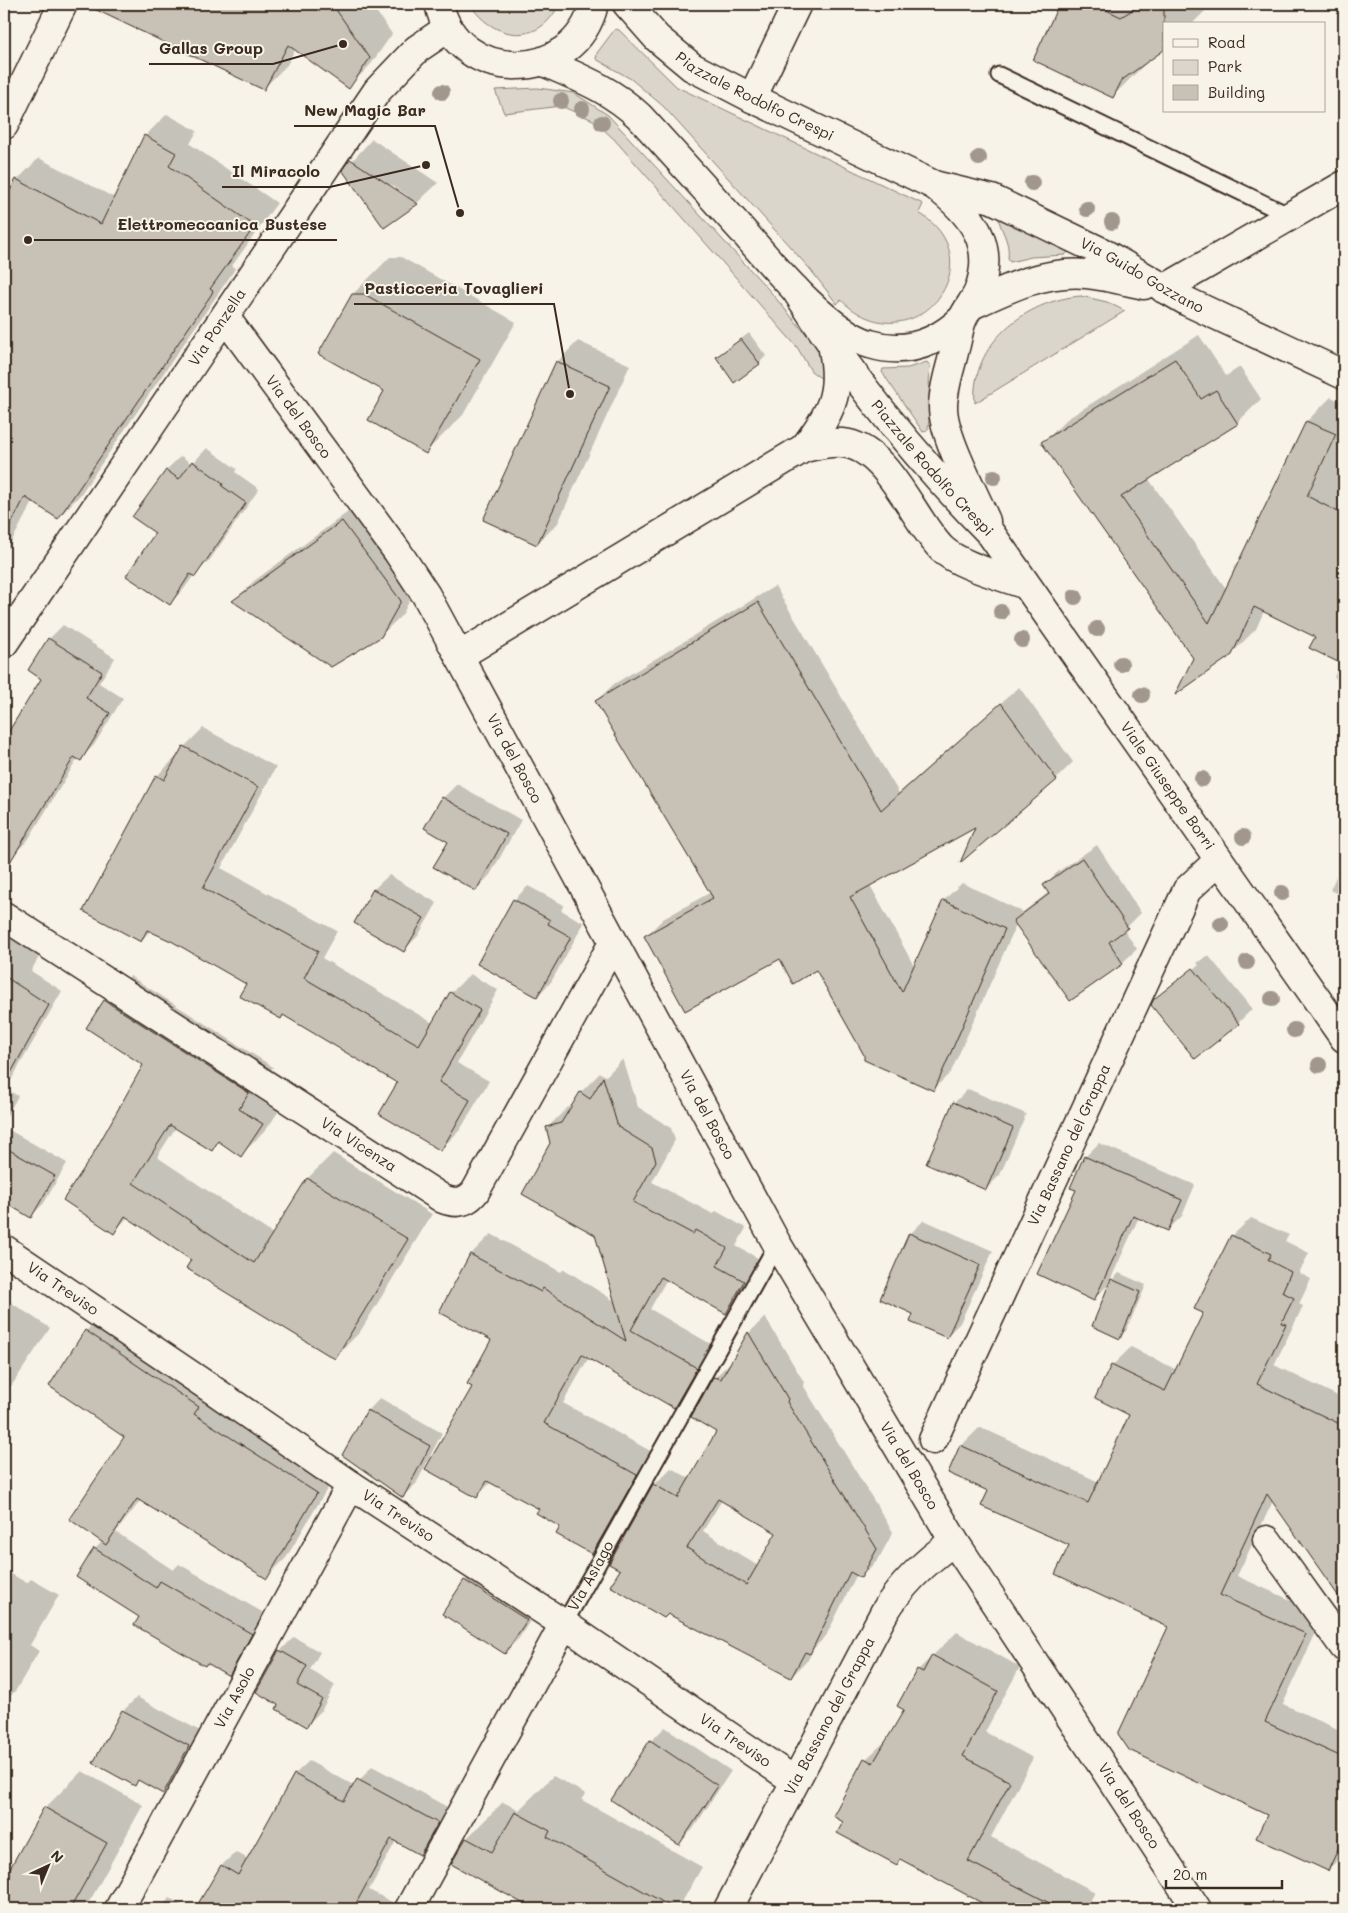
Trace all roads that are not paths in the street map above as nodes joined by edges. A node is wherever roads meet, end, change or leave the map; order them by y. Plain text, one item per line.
1 (63, 4) edge
2 (594, 4) edge
3 (627, 4) edge
4 (797, 4) edge
5 (440, 12) edge
6 (544, 62) junction
7 (998, 75) dead end
8 (752, 98) junction
9 (4, 126) edge
10 (934, 185) junction
11 (1344, 185) edge
12 (1290, 216) junction
13 (795, 289) junction
14 (1164, 289) junction
15 (967, 311) junction
16 (225, 316) junction
17 (834, 350) junction
18 (1344, 376) edge
19 (804, 448) junction
20 (991, 534) junction
21 (1026, 585) junction
22 (4, 643) edge
23 (460, 656) junction
24 (1219, 860) junction
25 (4, 916) edge
26 (613, 943) junction
27 (1344, 1038) edge
28 (777, 1244) junction
29 (4, 1250) edge
30 (933, 1440) dead end
31 (351, 1485) junction
32 (1267, 1540) dead end
33 (954, 1541) junction
34 (564, 1624) junction
35 (1344, 1647) edge
36 (795, 1781) junction
37 (119, 1909) edge
38 (409, 1909) edge
39 (728, 1909) edge
40 (1197, 1909) edge

1 - 9 street
2 - 6 street
3 - 8 street, Piazzale Rodolfo Crespi
4 - 8 street
5 - 6 street
5 - 16 street, Via Ponzella
6 - 13 street, Piazzale Rodolfo Crespi
7 - 12 lane
8 - 10 street, Piazzale Rodolfo Crespi
10 - 14 street, Via Guido Gozzano
10 - 15 street, Piazzale Rodolfo Crespi
11 - 12 street
12 - 14 street
13 - 15 street, Piazzale Rodolfo Crespi
13 - 17 street, Piazzale Rodolfo Crespi
14 - 15 street, Piazzale Rodolfo Crespi
14 - 18 street, Via Guido Gozzano
15 - 20 street, Piazzale Rodolfo Crespi
16 - 22 street, Via Ponzella
16 - 23 street, Via del Bosco
17 - 19 street
17 - 20 street, Piazzale Rodolfo Crespi
19 - 21 street
19 - 23 street
20 - 21 street, Viale Giuseppe Borri
21 - 24 street, Viale Giuseppe Borri
23 - 26 street, Via del Bosco
24 - 27 street, Viale Giuseppe Borri
24 - 30 street, Via Bassano del Grappa
25 - 26 street, Via Vicenza
26 - 28 street, Via del Bosco
28 - 33 street, Via del Bosco
28 - 34 lane, Via Asiago
29 - 31 street, Via Treviso
31 - 34 street, Via Treviso
31 - 37 street, Via Asolo
32 - 35 street
33 - 36 street, Via Bassano del Grappa
33 - 40 street, Via del Bosco
34 - 36 street, Via Treviso
34 - 38 street, Via Asiago
36 - 39 street, Via Bassano del Grappa

